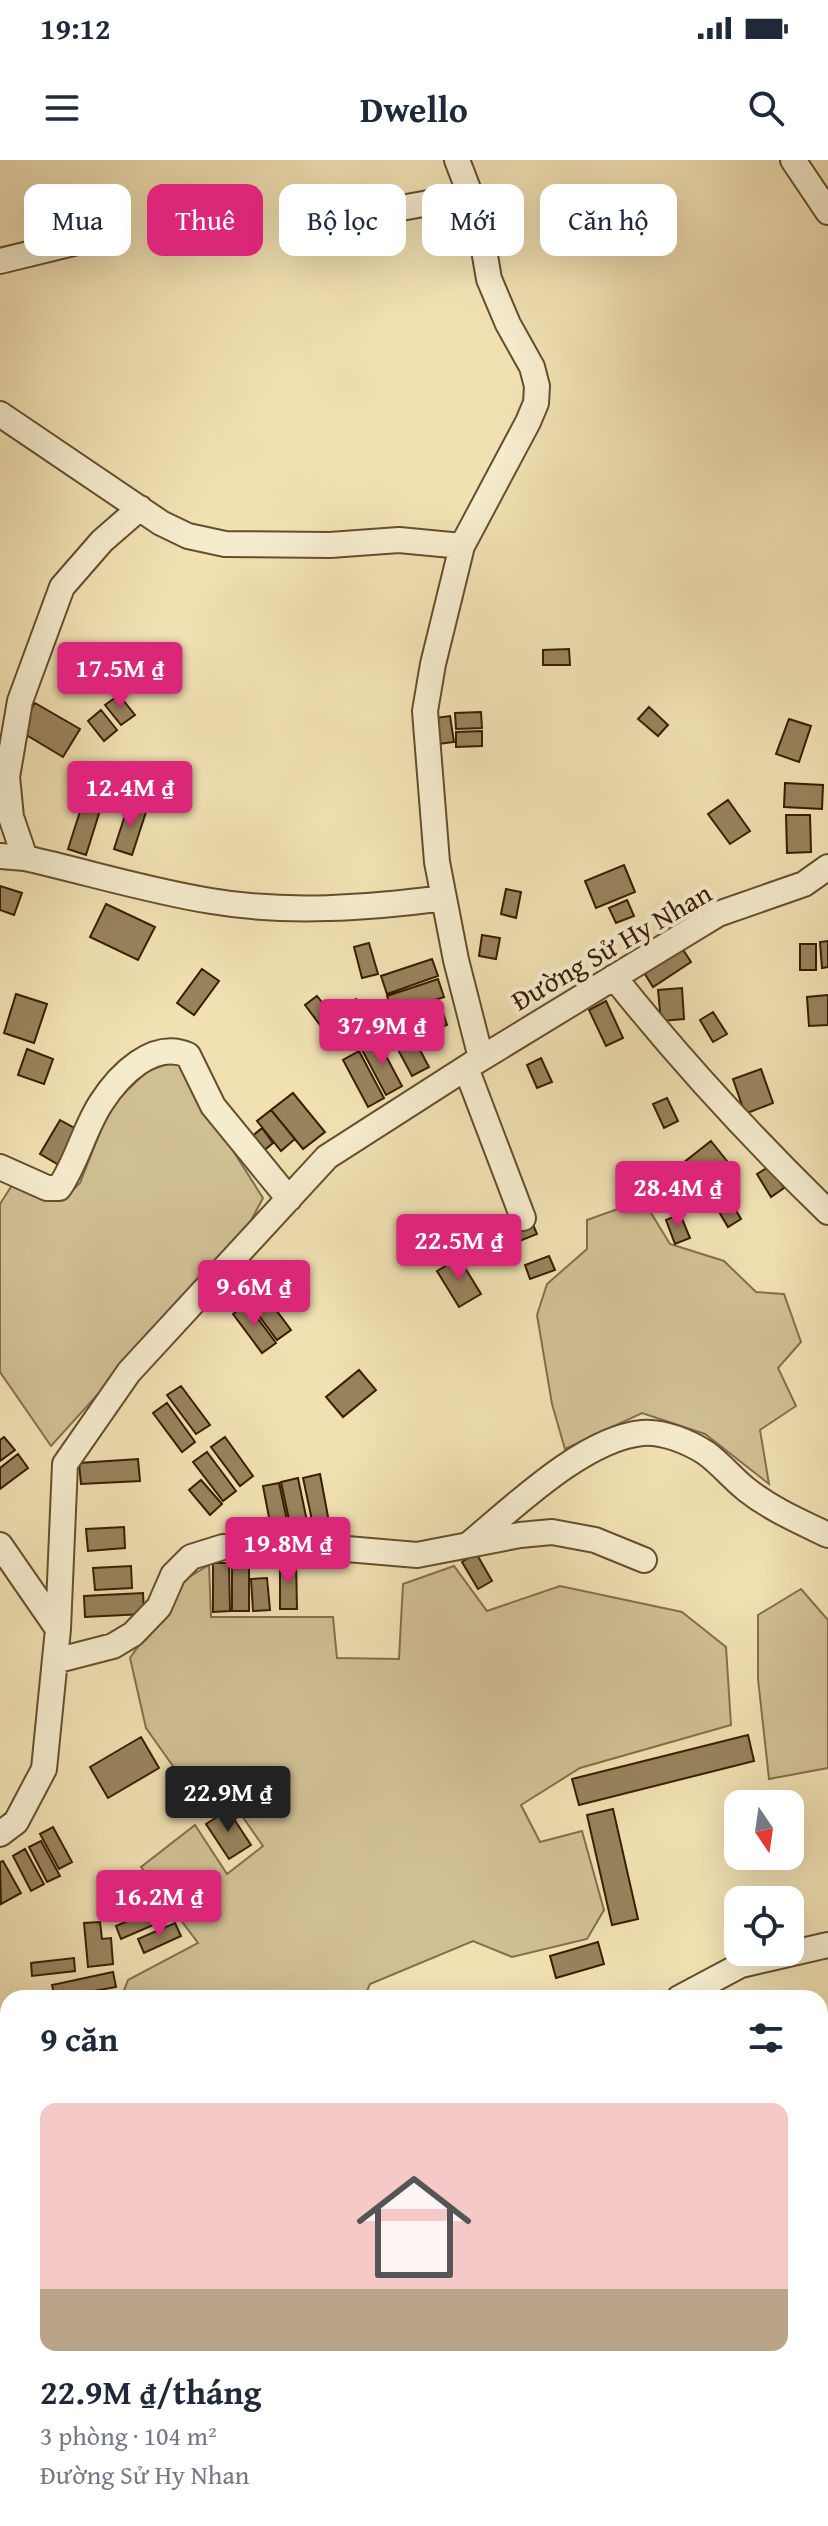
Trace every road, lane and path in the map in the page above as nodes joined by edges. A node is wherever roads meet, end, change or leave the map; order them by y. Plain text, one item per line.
1 (457, 160) edge
2 (793, 160) edge
3 (466, 184) edge
4 (828, 212) edge
5 (24, 255) edge
6 (485, 256) edge
7 (0, 261) edge
8 (0, 414) edge
9 (140, 508) junction
10 (462, 546) junction
11 (0, 856) edge
12 (25, 858) junction
13 (828, 867) edge
14 (444, 898) junction
15 (614, 977) junction
16 (473, 1063) junction
17 (0, 1167) edge
18 (289, 1199) junction
19 (828, 1212) edge
20 (523, 1218) dead end
21 (828, 1535) edge
22 (0, 1545) edge
23 (466, 1547) junction
24 (644, 1560) dead end
25 (58, 1629) junction
26 (55, 1661) junction
27 (0, 1834) edge
28 (828, 1945) edge
29 (694, 1990) edge

1 - 3 street
2 - 4 street
5 - 7 street
6 - 10 street
8 - 9 street
9 - 10 street
9 - 12 street
10 - 14 street
11 - 12 street
12 - 14 street
13 - 15 street, Đường Sử Hy Nhan
14 - 16 street
15 - 16 street, Đường Sử Hy Nhan
15 - 19 street
16 - 18 street, Đường Sử Hy Nhan
16 - 20 street
17 - 18 street
18 - 25 street, Đường Sử Hy Nhan
21 - 23 street
22 - 25 street
23 - 24 street
23 - 26 street
25 - 26 street, Đường Sử Hy Nhan
26 - 27 street, Đường Sử Hy Nhan
28 - 29 street

